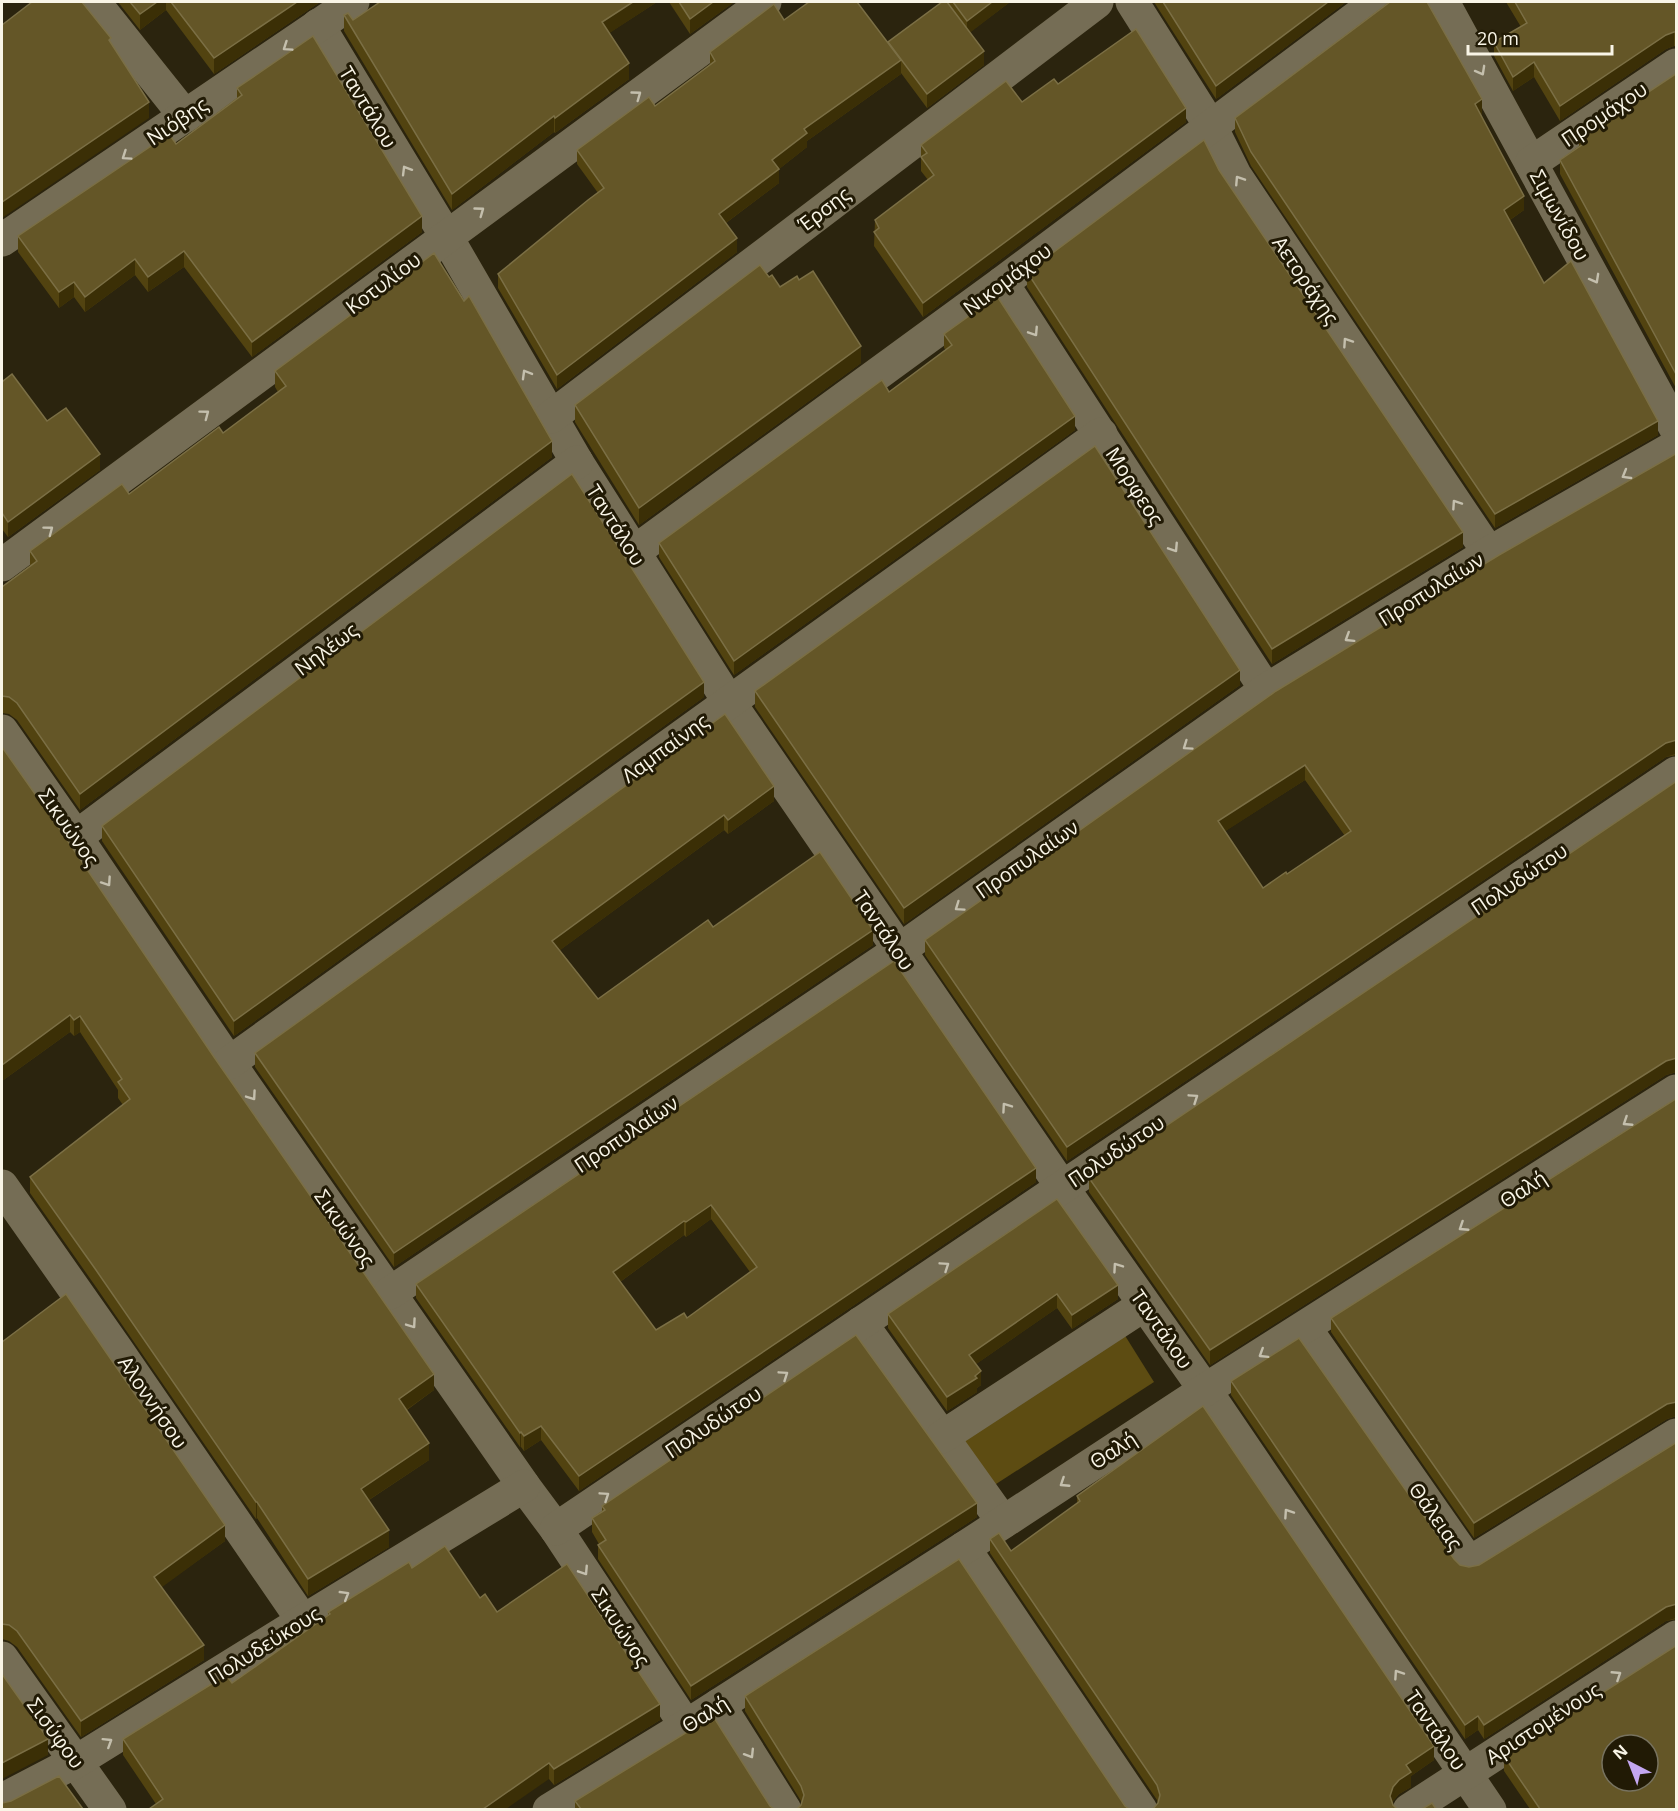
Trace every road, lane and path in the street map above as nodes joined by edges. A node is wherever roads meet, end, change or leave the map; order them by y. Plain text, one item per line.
1 (94, 2) edge
2 (352, 2) edge
3 (765, 2) edge
4 (1097, 2) edge
5 (1132, 2) edge
6 (1377, 2) edge
7 (1443, 2) edge
8 (318, 25) junction
9 (1677, 65) edge
10 (185, 116) junction
11 (1210, 127) junction
12 (1531, 163) junction
13 (446, 236) junction
14 (2, 240) edge
15 (1002, 283) junction
16 (551, 417) junction
17 (1677, 429) edge
18 (1101, 434) junction
19 (1677, 446) edge
20 (577, 462) junction
21 (634, 552) junction
22 (1489, 553) junction
23 (2, 565) edge
24 (1266, 690) junction
25 (729, 702) junction
26 (2, 731) edge
27 (1677, 773) edge
28 (76, 837) junction
29 (898, 951) junction
30 (229, 1063) junction
31 (1677, 1091) edge
32 (2, 1186) edge
33 (1062, 1187) junction
34 (390, 1293) junction
35 (1144, 1305) junction
36 (861, 1323) junction
37 (1305, 1328) junction
38 (1204, 1390) junction
39 (1677, 1435) edge
40 (942, 1437) junction
41 (524, 1486) junction
42 (1003, 1522) junction
43 (556, 1529) junction
44 (964, 1548) junction
45 (303, 1621) junction
46 (1677, 1637) edge
47 (2, 1658) edge
48 (719, 1705) junction
49 (686, 1726) junction
50 (77, 1761) junction
51 (1465, 1773) junction
52 (2, 1800) edge
53 (110, 1809) edge
54 (549, 1809) edge
55 (785, 1809) edge
56 (1141, 1809) edge
57 (1409, 1809) edge
58 (1490, 1809) edge

1 - 10 street
2 - 8 street, Νιόβης
13 -> 3 street, Κοτυλίου
4 - 16 street, Έρσης
5 - 11 street, Αετοράχης
6 - 11 street, Νικομάχου
7 -> 12 street, Σιμωνίδου
8 -> 10 street, Νιόβης
13 -> 8 street, Ταντάλου
9 - 12 street, Προμάχου
10 -> 14 street, Νιόβης
11 - 15 street, Νικομάχου
22 -> 11 street, Αετοράχης
12 -> 17 street, Σιμωνίδου
16 -> 13 street, Ταντάλου
23 -> 13 street, Κοτυλίου
15 -> 18 street, Μορφεος
15 - 21 street, Νικομάχου
16 - 20 street, Ταντάλου
18 -> 24 street, Μορφεος
18 - 25 street, Λαμπαίνης
19 -> 22 street, Προπυλαίων
20 - 21 street, Ταντάλου
20 - 28 street, Νηλέως
21 - 25 street, Ταντάλου
22 -> 24 street, Προπυλαίων
24 -> 29 street, Προπυλαίων
25 - 29 street, Ταντάλου
25 - 30 street, Λαμπαίνης
26 - 28 street, Σικυώνος
33 -> 27 street, Πολυδώτου
28 -> 30 street, Σικυώνος
33 -> 29 street, Ταντάλου
29 - 34 street, Προπυλαίων
30 -> 34 street, Σικυώνος
31 -> 37 street, Θαλή
32 - 45 street, Αλοννήσου
35 -> 33 street, Ταντάλου
36 -> 33 street, Πολυδώτου
34 -> 41 street, Σικυώνος
35 - 38 street, Ταντάλου
35 - 40 street
36 - 40 street
43 -> 36 street, Πολυδώτου
37 -> 38 street, Θαλή
37 - 39 street, Θάλειας
38 -> 42 street, Θαλή
51 -> 38 street, Ταντάλου
40 - 42 street
41 - 43 street, Σικυώνος
45 -> 41 street, Πολυδεύκους
42 - 44 street, Θαλή
43 -> 49 street, Σικυώνος
44 - 48 street, Θαλή
44 - 56 street
50 -> 45 street, Πολυδεύκους
51 -> 46 street, Αριστομένους
47 - 50 street, Σισύφου
48 - 49 street, Θαλή
48 -> 55 street
49 - 54 street, Θαλή
50 - 52 street, Πολυδεύκους
50 - 53 street, Σισύφου
51 - 57 street, Αριστομένους
51 - 58 street, Ταντάλου

